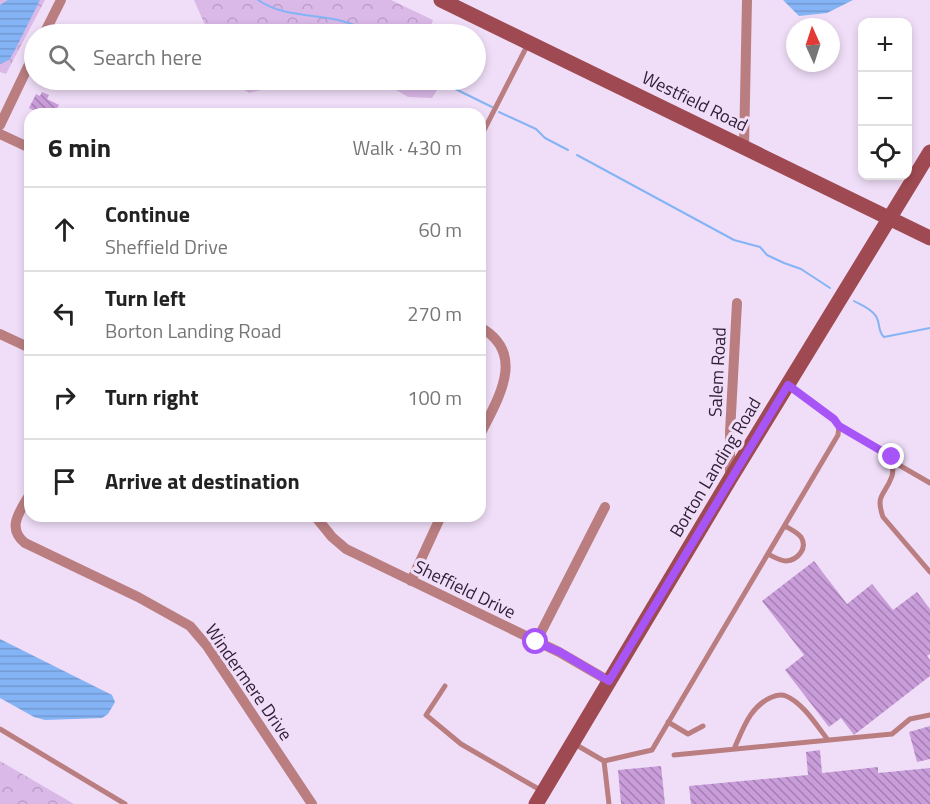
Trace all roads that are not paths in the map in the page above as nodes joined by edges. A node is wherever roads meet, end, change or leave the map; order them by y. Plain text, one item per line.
1 (61, 0) edge
2 (441, 0) edge
3 (747, 0) edge
4 (49, 24) edge
5 (529, 42) junction
6 (24, 75) edge
7 (0, 125) edge
8 (486, 126) edge
9 (0, 134) edge
10 (24, 145) edge
11 (744, 147) junction
12 (930, 152) edge
13 (890, 219) junction
14 (930, 238) edge
15 (737, 303) dead end
16 (486, 331) edge
17 (0, 334) edge
18 (24, 345) edge
19 (788, 385) junction
20 (486, 422) edge
21 (839, 426) junction
22 (892, 461) junction
23 (730, 479) junction
24 (930, 483) edge
25 (24, 504) edge
26 (605, 507) dead end
27 (320, 522) edge
28 (438, 522) edge
29 (785, 526) junction
30 (768, 554) junction
31 (930, 572) edge
32 (411, 581) junction
33 (536, 642) junction
34 (609, 681) junction
35 (445, 686) dead end
36 (930, 715) edge
37 (668, 722) junction
38 (703, 726) dead end
39 (0, 729) edge
40 (828, 740) junction
41 (573, 742) junction
42 (734, 749) junction
43 (674, 755) dead end
44 (604, 761) junction
45 (540, 798) edge
46 (125, 804) edge
47 (312, 804) edge
48 (609, 804) edge

1 - 4 street
2 - 5 street, Westfield Road
3 - 11 street
5 - 8 lane
5 - 11 street, Westfield Road
6 - 7 street
9 - 10 street
11 - 13 street, Westfield Road
12 - 13 street, Borton Landing Road
13 - 14 street, Westfield Road
13 - 19 street, Borton Landing Road
15 - 23 street, Salem Road
16 - 20 street
17 - 18 street
19 - 21 lane
19 - 23 street, Borton Landing Road
21 - 22 lane
21 - 29 lane
22 - 24 lane
22 - 31 lane
23 - 34 street, Borton Landing Road
25 - 47 street, Windermere Drive
26 - 33 street
27 - 32 street, Sheffield Drive
28 - 32 street
29 - 30 lane
29 - 30 lane
30 - 37 lane
32 - 33 street, Sheffield Drive
33 - 34 street, Sheffield Drive
34 - 41 street, Borton Landing Road
35 - 45 lane
36 - 40 lane
37 - 38 lane
37 - 44 lane
39 - 46 lane
40 - 42 lane
40 - 42 lane
41 - 44 lane
41 - 45 street, Borton Landing Road
42 - 43 lane
44 - 48 lane

